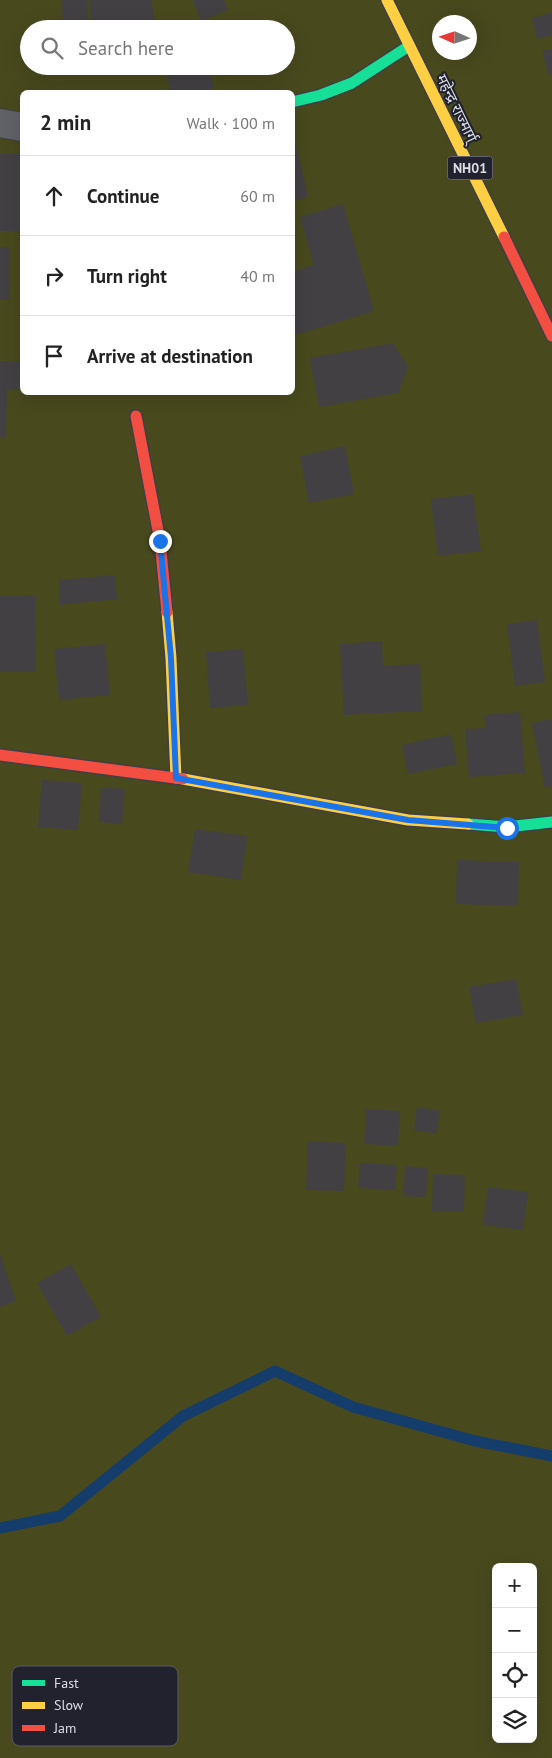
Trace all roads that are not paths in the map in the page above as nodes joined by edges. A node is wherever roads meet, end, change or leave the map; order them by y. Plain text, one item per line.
1 (387, 0) edge
2 (410, 46) junction
3 (295, 101) edge
4 (0, 123) edge
5 (20, 127) edge
6 (552, 336) edge
7 (136, 416) dead end
8 (0, 755) edge
9 (176, 778) junction
10 (552, 822) edge

1 - 2 main road, महेन्द्र राज्मार्ग् / NH01
2 - 3 main road
2 - 6 main road, महेन्द्र राज्मार्ग् / NH01
4 - 5 street
7 - 9 main road
8 - 9 main road
9 - 10 main road

